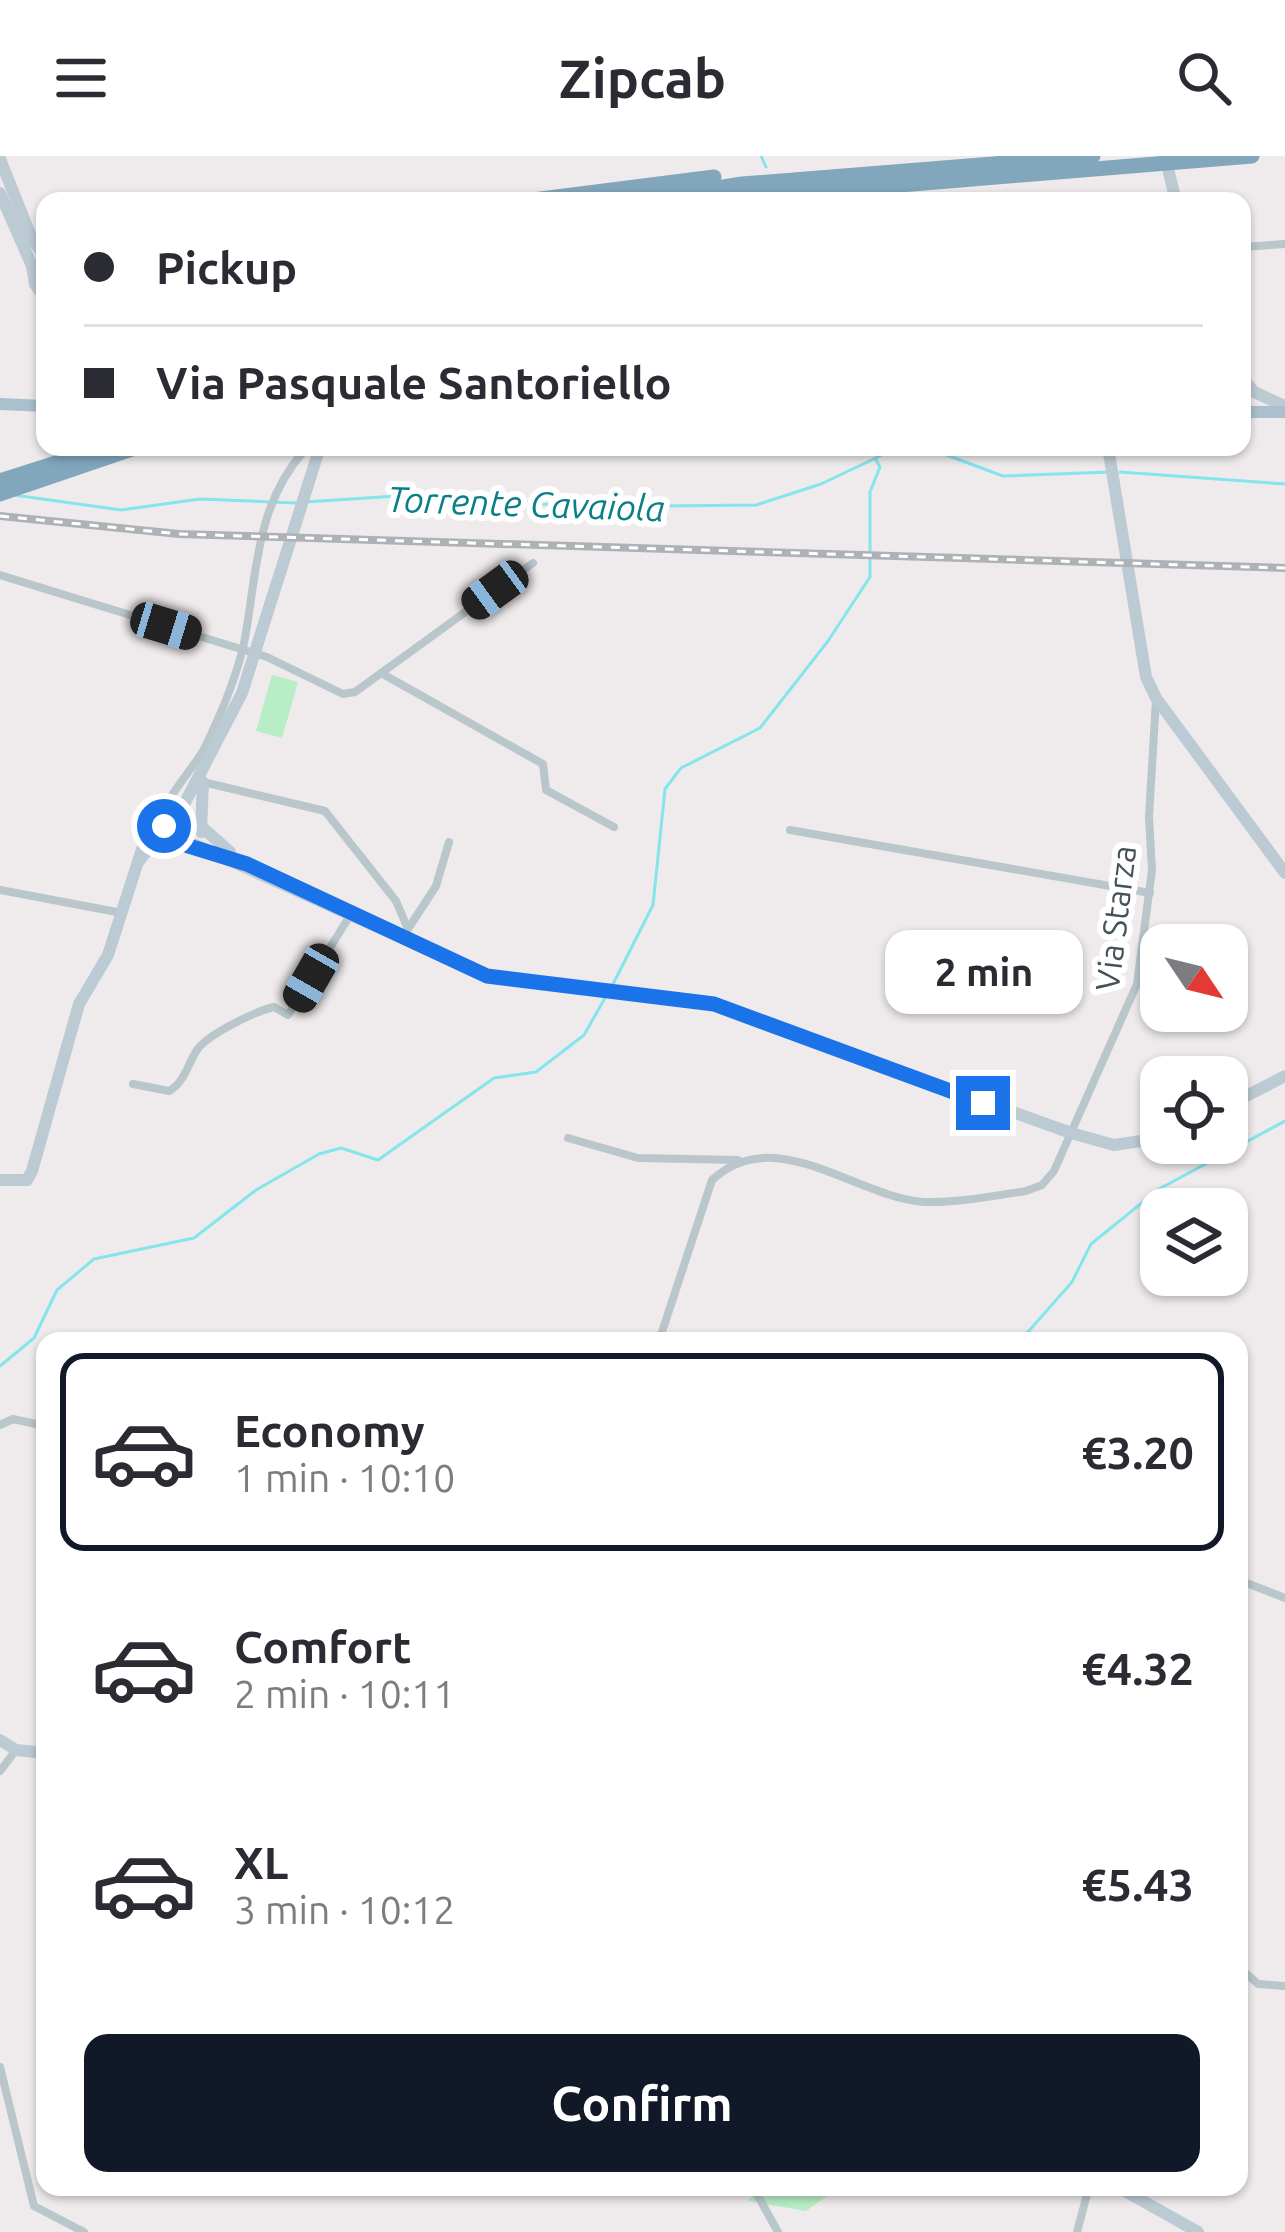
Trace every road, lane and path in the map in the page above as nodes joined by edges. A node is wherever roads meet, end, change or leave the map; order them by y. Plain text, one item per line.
1 (1093, 156) edge
2 (1252, 156) edge
3 (0, 159) edge
4 (1162, 160) edge
5 (819, 177) junction
6 (598, 192) edge
7 (705, 192) edge
8 (809, 192) edge
9 (1173, 192) edge
10 (0, 193) edge
11 (36, 244) edge
12 (1285, 244) edge
13 (1251, 246) edge
14 (36, 279) edge
15 (1251, 386) edge
16 (36, 402) edge
17 (6, 404) edge
18 (1285, 409) edge
19 (1251, 410) edge
20 (85, 456) edge
21 (109, 456) edge
22 (300, 456) edge
23 (317, 456) edge
24 (1108, 456) edge
25 (0, 481) edge
26 (24, 482) junction
27 (0, 494) edge
28 (533, 563) dead end
29 (0, 575) edge
30 (243, 648) junction
31 (381, 674) junction
32 (1156, 698) junction
33 (203, 778) junction
34 (172, 812) junction
35 (614, 827) dead end
36 (203, 828) junction
37 (790, 830) dead end
38 (161, 836) junction
39 (449, 842) dead end
40 (191, 843) junction
41 (247, 864) junction
42 (1285, 873) edge
43 (0, 890) edge
44 (1150, 893) junction
45 (123, 913) junction
46 (351, 914) junction
47 (406, 934) junction
48 (1285, 1076) edge
49 (134, 1084) dead end
50 (1248, 1095) edge
51 (1071, 1133) junction
52 (568, 1138) dead end
53 (1140, 1141) edge
54 (746, 1160) junction
55 (0, 1180) edge
56 (661, 1332) edge
57 (36, 1424) edge
58 (0, 1425) edge
59 (1248, 1584) edge
60 (1285, 1598) edge
61 (0, 1740) edge
62 (16, 1750) junction
63 (36, 1752) edge
64 (0, 1771) edge
65 (1248, 1975) edge
66 (1285, 1987) edge
67 (0, 2067) edge
68 (758, 2196) edge
69 (1087, 2196) edge
70 (1134, 2196) edge
71 (84, 2232) edge
72 (778, 2232) edge
73 (1077, 2232) edge
74 (1198, 2232) edge

1 - 5 highway
2 - 4 highway
3 - 11 street
4 - 8 highway
4 - 9 street
5 - 6 highway
5 - 7 highway
10 - 14 street
12 - 13 street
15 - 18 street
16 - 17 main road
18 - 19 main road
20 - 26 highway
21 - 26 highway
22 - 30 street
23 - 33 street
24 - 32 street
25 - 26 highway
26 - 27 highway
28 - 31 street
29 - 30 street
30 - 31 street
30 - 34 street
31 - 35 street
32 - 42 street
32 - 44 street, Via Starza
33 - 34 street
33 - 36 street
33 - 47 street
34 - 36 street
34 - 38 street
34 - 40 street
36 - 40 street
36 - 41 street
37 - 44 street
38 - 40 street
38 - 45 street
39 - 47 street
40 - 41 street
41 - 46 street
43 - 45 street
44 - 51 street, Via Starza
45 - 55 street
46 - 47 street
46 - 49 street
47 - 51 street
48 - 50 street
51 - 53 street
51 - 54 street, Via Starza
52 - 54 street
54 - 56 street
57 - 58 street
59 - 60 street
61 - 62 street
62 - 63 street
62 - 64 street
65 - 66 street
67 - 71 street
68 - 72 street
69 - 73 street
70 - 74 street

